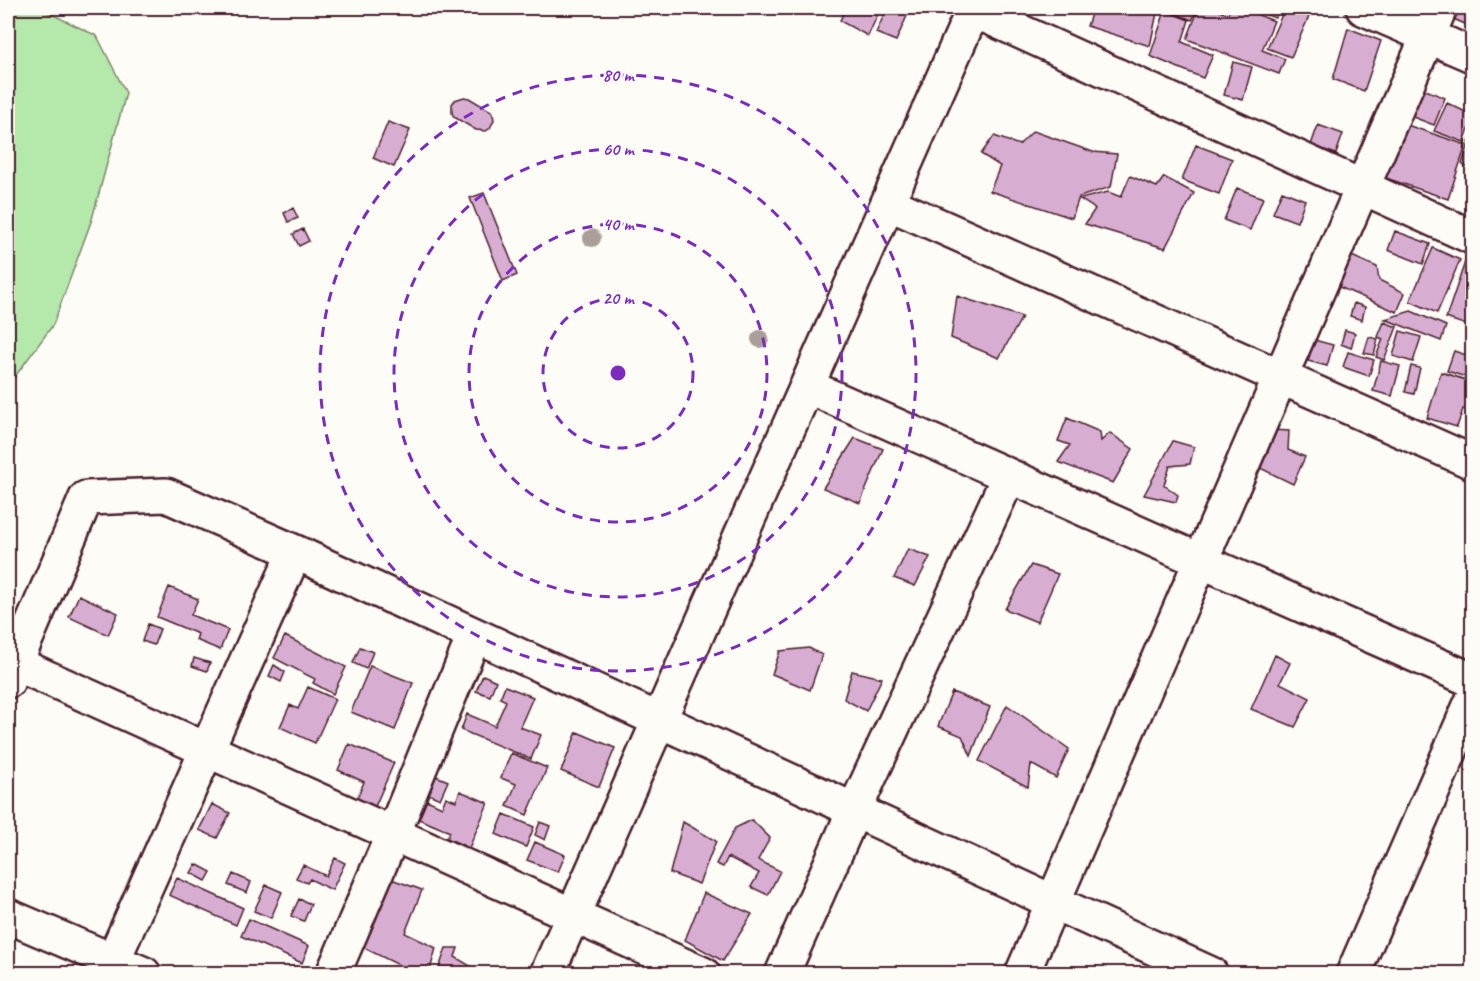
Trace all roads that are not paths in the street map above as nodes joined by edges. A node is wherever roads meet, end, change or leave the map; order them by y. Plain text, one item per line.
1 (1363, 8) edge
2 (974, 9) edge
3 (1434, 22) edge
4 (1473, 55) edge
5 (1362, 187) junction
6 (888, 202) junction
7 (1473, 237) edge
8 (1280, 377) junction
9 (807, 386) junction
10 (1473, 462) edge
11 (1009, 476) junction
12 (295, 552) junction
13 (1201, 561) junction
14 (474, 636) junction
15 (10, 668) edge
16 (1473, 680) edge
17 (1473, 701) edge
18 (659, 721) junction
19 (207, 750) junction
20 (854, 811) junction
21 (393, 834) junction
22 (1053, 902) junction
23 (573, 915) junction
24 (8, 916) edge
25 (110, 967) edge
26 (144, 974) edge
27 (333, 974) edge
28 (547, 974) edge
29 (703, 974) edge
30 (782, 974) edge
31 (1022, 974) edge
32 (1211, 974) edge
33 (1353, 974) edge

1 - 3 street
2 - 5 street
2 - 6 street
3 - 4 street
3 - 5 street
5 - 7 street
5 - 8 street
6 - 8 street
6 - 9 street
8 - 10 street
8 - 13 street
9 - 11 street
9 - 18 street
11 - 13 street
11 - 20 street
12 - 14 street
12 - 15 street
12 - 19 street
13 - 16 street
13 - 22 street
14 - 18 street
14 - 21 street
15 - 19 street
17 - 33 street
18 - 20 street
18 - 23 street
19 - 21 street
19 - 25 street
20 - 22 street
20 - 30 street
21 - 23 street
21 - 27 street
22 - 31 street
22 - 32 street
23 - 28 street
23 - 29 street
24 - 25 street
25 - 26 street

